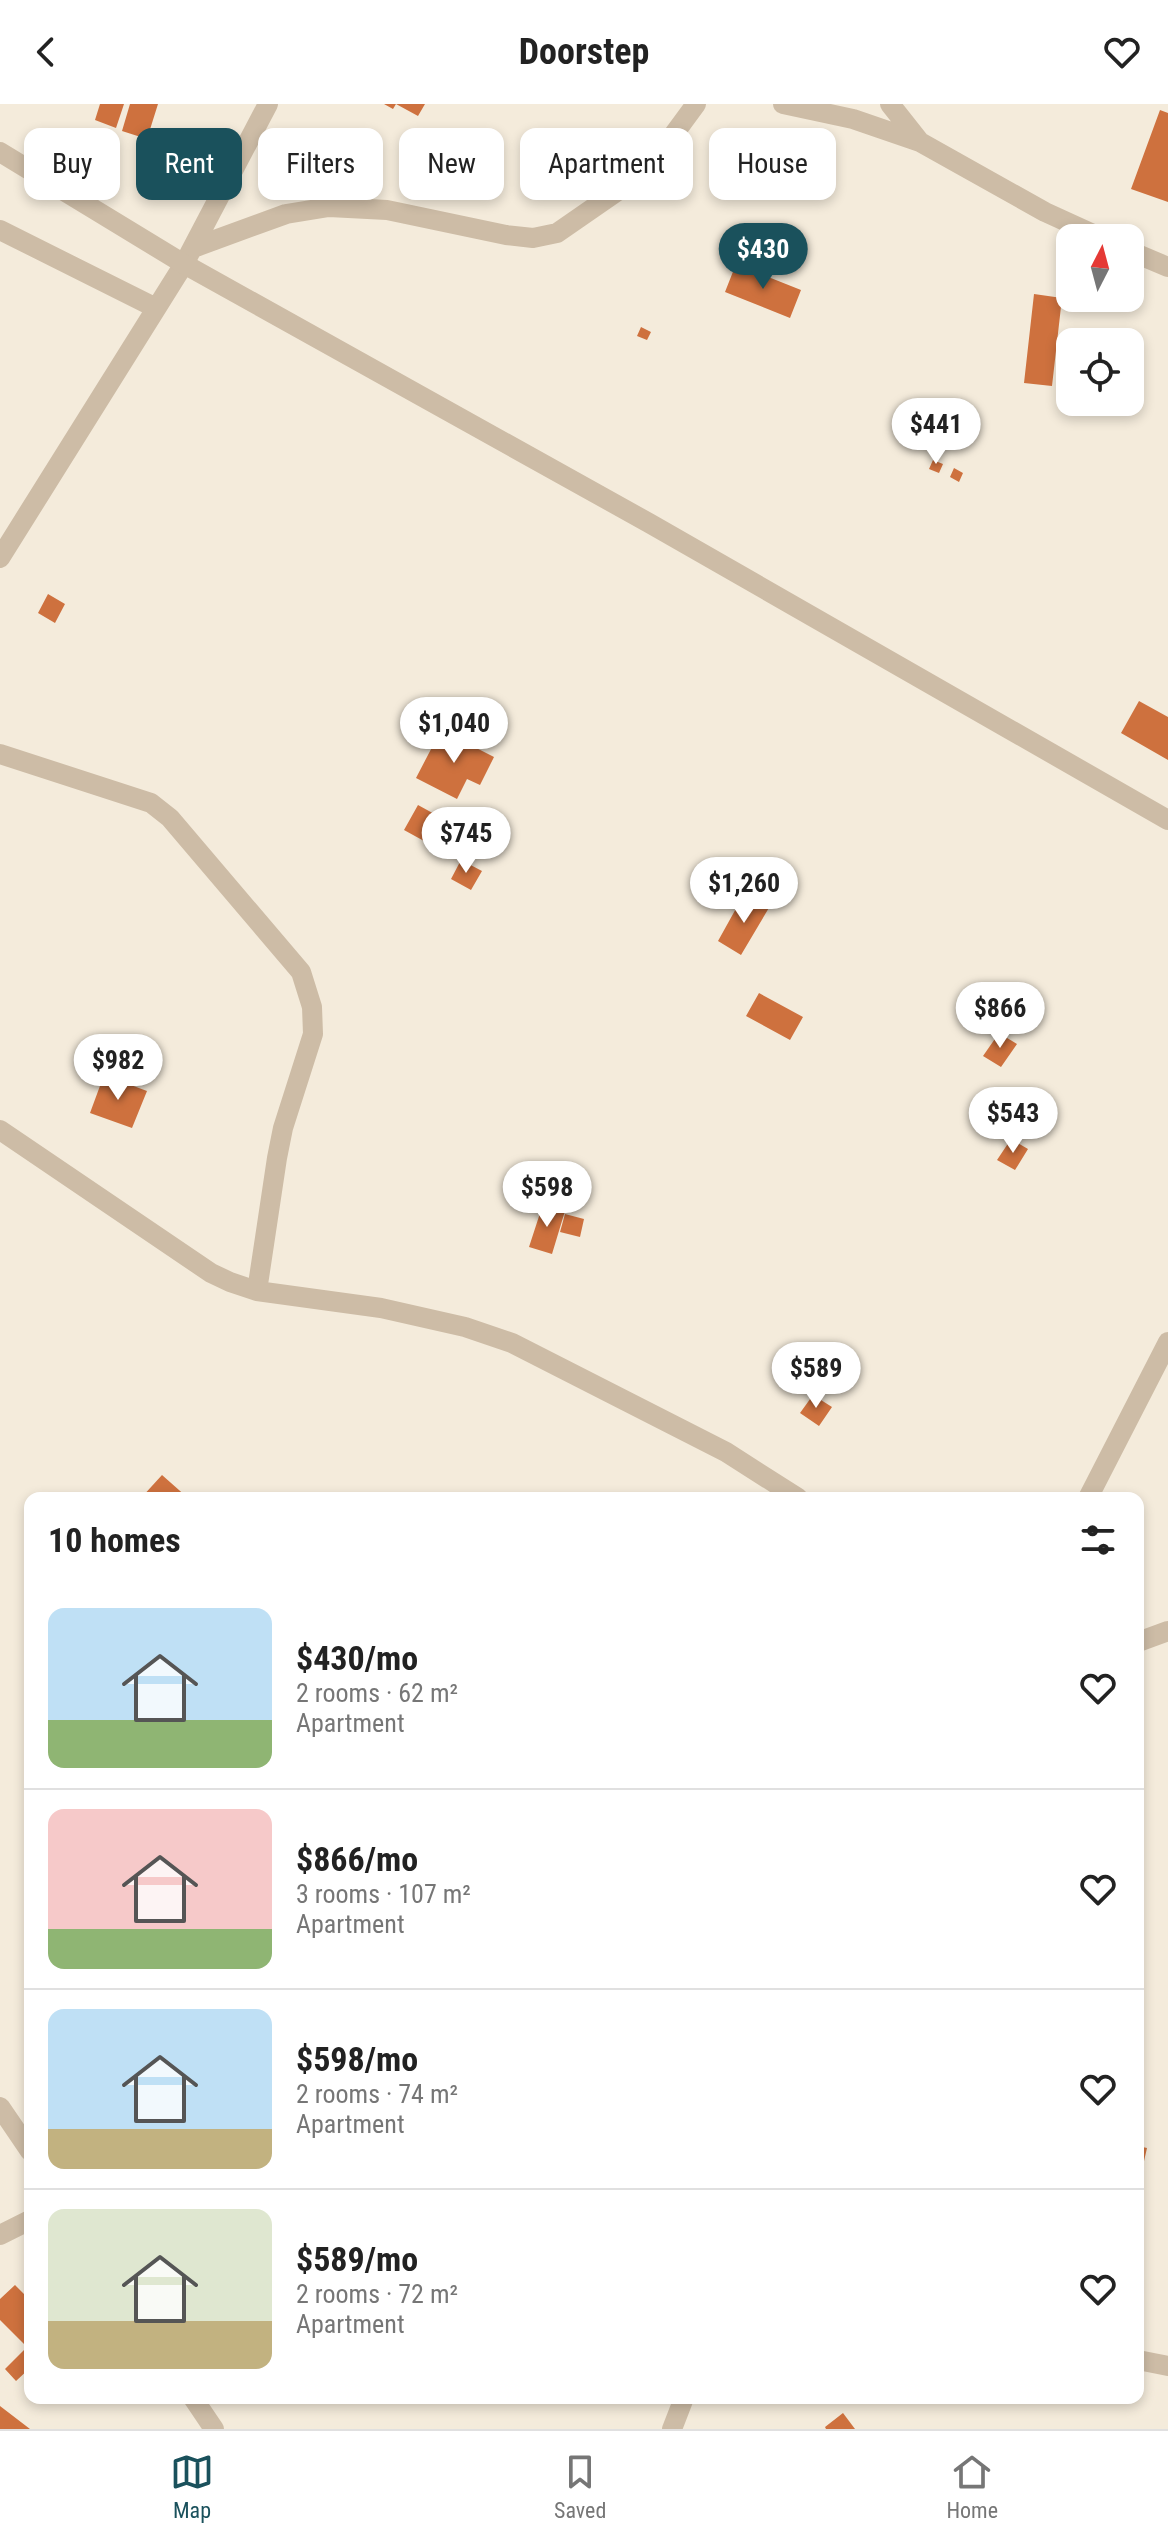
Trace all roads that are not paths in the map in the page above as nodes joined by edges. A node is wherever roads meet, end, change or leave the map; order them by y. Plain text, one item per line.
1 (268, 104) edge
2 (696, 104) edge
3 (783, 104) edge
4 (890, 104) edge
5 (920, 142) junction
6 (0, 152) edge
7 (1071, 224) edge
8 (0, 230) edge
9 (189, 256) junction
10 (1144, 257) edge
11 (1168, 267) edge
12 (156, 308) junction
13 (0, 558) edge
14 (0, 754) edge
15 (1168, 820) edge
16 (0, 1130) edge
17 (257, 1291) junction
18 (1168, 1342) edge
19 (789, 1492) edge
20 (1091, 1492) edge
21 (1168, 1631) edge
22 (1144, 1640) edge
23 (0, 2107) edge
24 (24, 2142) edge
25 (24, 2223) edge
26 (0, 2235) edge
27 (1144, 2361) edge
28 (1168, 2366) edge
29 (195, 2404) edge
30 (682, 2404) edge
31 (204, 2425) edge
32 (672, 2429) edge

1 - 9 street
2 - 9 street
3 - 5 street
4 - 5 street
5 - 7 street
6 - 9 street
8 - 12 street
9 - 12 street
9 - 15 street
10 - 11 street
12 - 13 street
14 - 17 street
16 - 17 street
17 - 19 street
18 - 20 street
21 - 22 street
23 - 24 street
25 - 26 street
27 - 28 street
29 - 31 street
30 - 32 street

